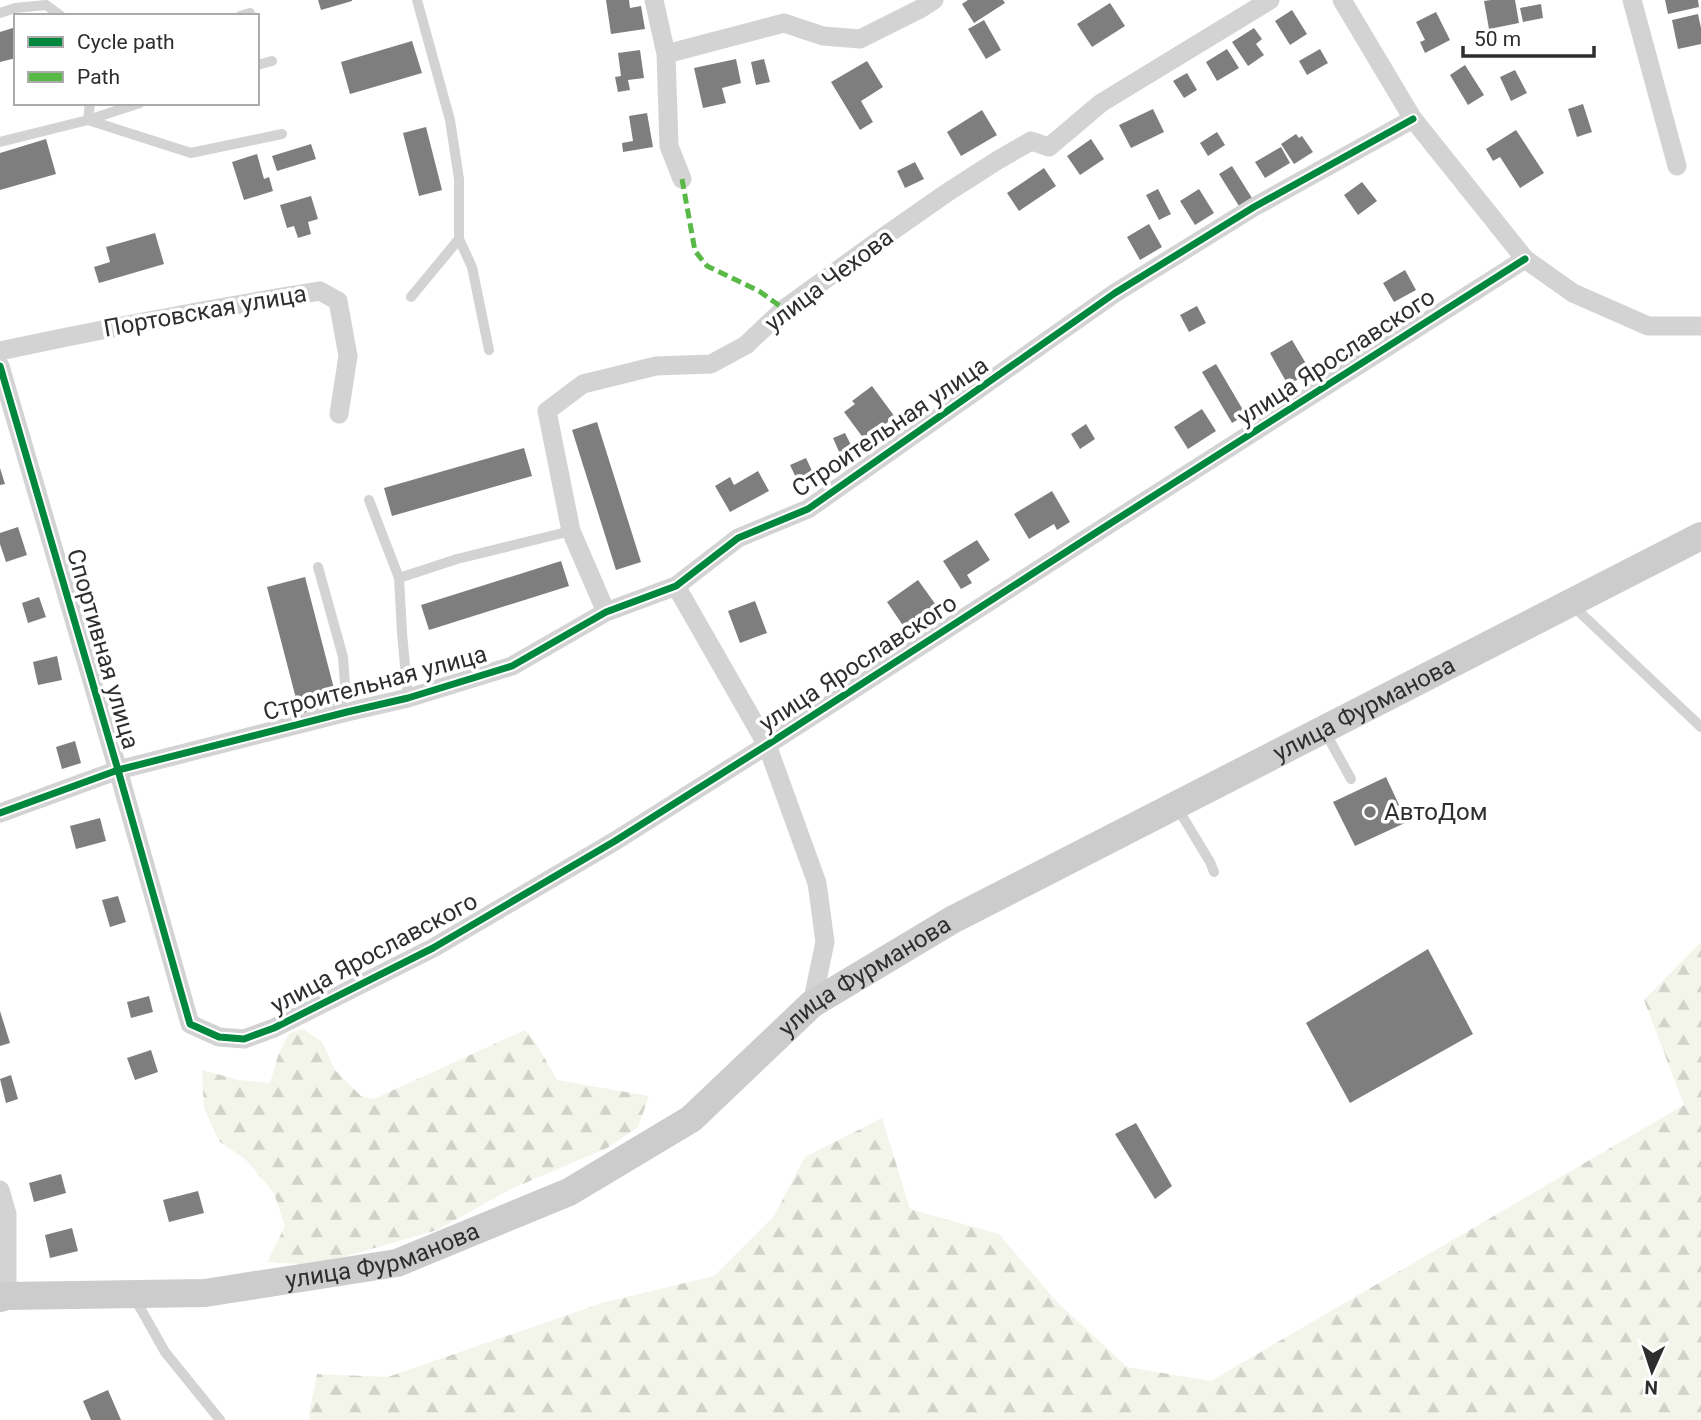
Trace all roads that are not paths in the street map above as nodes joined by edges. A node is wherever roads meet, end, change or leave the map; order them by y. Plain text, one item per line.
1 (417, 0) edge
2 (654, 0) edge
3 (934, 0) edge
4 (1270, 0) edge
5 (1342, 0) edge
6 (1632, 0) edge
7 (0, 13) edge
8 (58, 14) edge
9 (666, 54) junction
10 (272, 61) dead end
11 (259, 64) edge
12 (90, 105) edge
13 (134, 105) edge
14 (1413, 119) junction
15 (88, 120) junction
16 (282, 134) dead end
17 (0, 142) edge
18 (1677, 166) dead end
19 (682, 179) dead end
20 (459, 239) junction
21 (1525, 259) junction
22 (411, 297) dead end
23 (1701, 326) edge
24 (489, 350) dead end
25 (0, 351) edge
26 (0, 366) edge
27 (339, 414) dead end
28 (369, 500) dead end
29 (571, 531) junction
30 (1701, 536) edge
31 (318, 567) dead end
32 (399, 578) junction
33 (676, 586) junction
34 (1570, 603) junction
35 (606, 612) junction
36 (408, 698) junction
37 (347, 712) junction
38 (1701, 727) edge
39 (1324, 730) junction
40 (767, 746) junction
41 (118, 770) junction
42 (1351, 779) dead end
43 (1176, 806) junction
44 (0, 813) edge
45 (1214, 872) dead end
46 (812, 1004) junction
47 (190, 1024) joint
48 (0, 1190) edge
49 (132, 1293) junction
50 (4, 1297) edge
51 (220, 1420) edge

1 - 20 lane
2 - 9 street
3 - 9 street
4 - 29 street, улица Чехова
5 - 14 street
6 - 18 street
7 - 8 lane
9 - 19 street
10 - 11 lane
12 - 15 lane
13 - 15 lane
14 - 21 street
14 - 33 street, Строительная улица
15 - 16 lane
15 - 17 lane
20 - 22 lane
20 - 24 lane
21 - 23 street
21 - 40 street, улица Ярославского
25 - 27 street, Портовская улица
26 - 41 street, Спортивная улица
28 - 32 lane
29 - 32 lane
29 - 35 street, улица Чехова
30 - 34 main road, улица Фурманова
31 - 37 lane
32 - 36 lane
33 - 35 street, Строительная улица
33 - 40 street
34 - 38 lane
34 - 39 main road, улица Фурманова
35 - 36 street, Строительная улица
36 - 37 street, Строительная улица
37 - 41 street, Строительная улица
39 - 42 lane
39 - 43 main road, улица Фурманова
40 - 46 street
40 - 47 street, улица Ярославского
41 - 44 street, Строительная улица
41 - 47 street, Спортивная улица
43 - 45 lane
43 - 46 main road, улица Фурманова
46 - 49 main road, улица Фурманова
48 - 50 street
49 - 50 main road, улица Фурманова
49 - 51 lane

